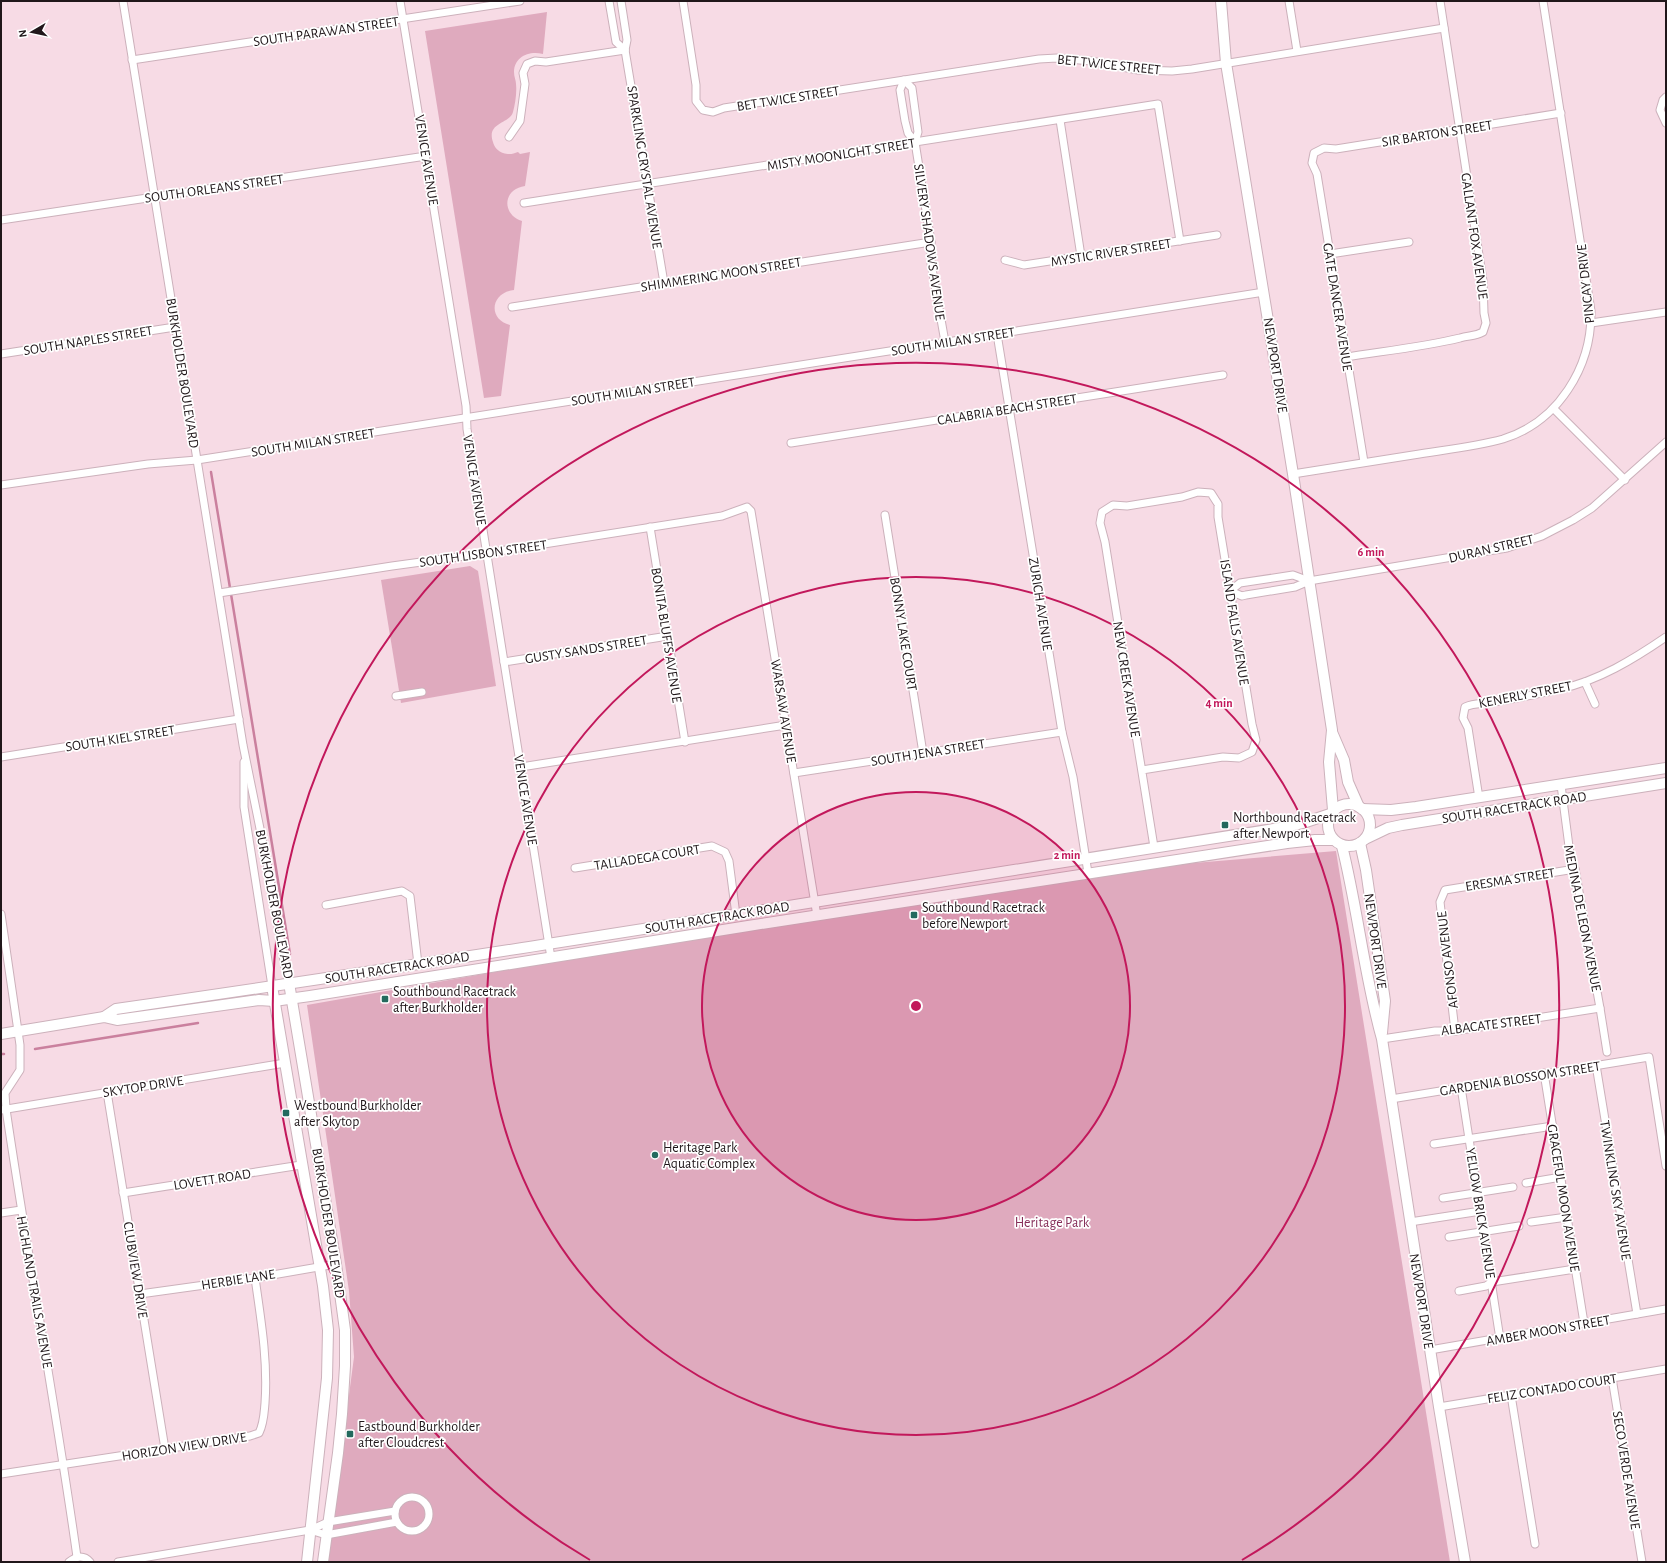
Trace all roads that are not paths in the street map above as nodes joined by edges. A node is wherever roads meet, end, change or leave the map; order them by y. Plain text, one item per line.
1 (123, 1) edge
2 (400, 1) edge
3 (520, 1) edge
4 (609, 1) edge
5 (621, 1) edge
6 (683, 1) edge
7 (1220, 1) edge
8 (1289, 1) edge
9 (1440, 1) edge
10 (1543, 1) edge
11 (403, 19) junction
12 (1444, 28) junction
13 (625, 50) junction
14 (1297, 51) junction
15 (132, 60) junction
16 (1226, 63) junction
17 (904, 80) junction
18 (1664, 98) edge
19 (1561, 113) junction
20 (1060, 120) junction
21 (1666, 123) edge
22 (1460, 130) junction
23 (509, 137) dead end
24 (915, 142) junction
25 (1314, 153) joint
26 (426, 156) junction
27 (647, 184) junction
28 (155, 196) junction
29 (524, 203) dead end
30 (1, 220) edge
31 (1217, 235) dead end
32 (1180, 241) junction
33 (931, 242) junction
34 (1409, 242) dead end
35 (1330, 254) junction
36 (1081, 256) junction
37 (1006, 260) dead end
38 (664, 283) junction
39 (1264, 292) junction
40 (512, 307) dead end
41 (1666, 312) edge
42 (1591, 323) junction
43 (175, 327) junction
44 (997, 334) junction
45 (944, 342) junction
46 (1, 354) edge
47 (1346, 358) junction
48 (1224, 375) dead end
49 (1009, 409) junction
50 (1554, 409) junction
51 (466, 418) junction
52 (1666, 442) edge
53 (791, 443) dead end
54 (197, 460) junction
55 (1364, 462) junction
56 (1293, 474) junction
57 (1625, 480) junction
58 (1, 485) edge
59 (1211, 493) joint
60 (747, 508) joint
61 (885, 515) dead end
62 (650, 528) junction
63 (487, 553) junction
64 (1309, 581) junction
65 (1230, 591) junction
66 (219, 593) junction
67 (668, 636) junction
68 (1666, 637) edge
69 (504, 662) junction
70 (1585, 682) junction
71 (422, 692) dead end
72 (396, 696) dead end
73 (1595, 704) dead end
74 (239, 719) junction
75 (786, 725) junction
76 (1332, 730) junction
77 (1062, 732) junction
78 (685, 742) junction
79 (243, 745) junction
80 (923, 753) junction
81 (1, 757) edge
82 (521, 767) junction
83 (1666, 768) edge
84 (1142, 770) junction
85 (794, 773) junction
86 (1666, 783) edge
87 (1560, 785) junction
88 (1479, 798) junction
89 (1563, 800) junction
90 (1361, 808) junction
91 (1332, 812) junction
92 (1363, 841) junction
93 (1338, 843) junction
94 (1154, 847) junction
95 (1086, 857) junction
96 (575, 868) dead end
97 (1575, 869) junction
98 (1088, 873) junction
99 (1445, 890) joint
100 (815, 902) junction
101 (326, 905) dead end
102 (1, 914) edge
103 (736, 915) junction
104 (817, 916) junction
105 (549, 943) junction
106 (551, 958) junction
107 (418, 964) junction
108 (289, 983) junction
109 (272, 986) junction
110 (292, 999) junction
111 (274, 1001) junction
112 (1600, 1008) junction
113 (104, 1017) junction
114 (19, 1031) junction
115 (1455, 1031) junction
116 (1, 1034) edge
117 (1382, 1039) junction
118 (1607, 1052) dead end
119 (285, 1063) junction
120 (1596, 1065) junction
121 (1544, 1073) junction
122 (1461, 1087) junction
123 (107, 1092) junction
124 (1391, 1099) junction
125 (4, 1109) edge
126 (1553, 1126) junction
127 (1469, 1139) junction
128 (1434, 1144) dead end
129 (301, 1165) junction
130 (1666, 1166) edge
131 (1561, 1178) junction
132 (1526, 1183) dead end
133 (1513, 1187) dead end
134 (1478, 1192) junction
135 (123, 1193) junction
136 (1443, 1198) dead end
137 (21, 1210) junction
138 (1480, 1212) junction
139 (1, 1213) edge
140 (1567, 1217) junction
141 (1410, 1222) junction
142 (1531, 1222) dead end
143 (1519, 1226) dead end
144 (1484, 1232) junction
145 (1449, 1237) dead end
146 (336, 1264) junction
147 (320, 1266) junction
148 (1575, 1269) junction
149 (255, 1278) junction
150 (1492, 1282) junction
151 (1459, 1291) dead end
152 (140, 1294) junction
153 (1666, 1309) edge
154 (1637, 1314) junction
155 (1584, 1323) junction
156 (1500, 1339) junction
157 (1430, 1350) junction
158 (1666, 1369) edge
159 (1612, 1378) junction
160 (1511, 1395) junction
161 (1438, 1407) junction
162 (165, 1448) junction
163 (64, 1465) junction
164 (1, 1474) edge
165 (395, 1511) junction
166 (328, 1522) junction
167 (397, 1522) junction
168 (310, 1530) junction
169 (326, 1535) junction
170 (1535, 1544) dead end
171 (77, 1557) junction
172 (69, 1562) edge
173 (90, 1562) edge
174 (118, 1562) edge
175 (306, 1562) edge
176 (323, 1562) edge
177 (1465, 1562) edge
178 (1642, 1562) edge

1 - 15 street, BURKHOLDER BOULEVARD
2 - 11 street, VENICE AVENUE
3 - 11 street, SOUTH PARAWAN STREET
4 - 13 street, SPARKLING CRYSTAL AVENUE
5 - 13 street, SPARKLING CRYSTAL AVENUE
6 - 17 street, BET TWICE STREET
7 - 16 main road, NEWPORT DRIVE
8 - 14 street
9 - 12 street, GALLANT FOX AVENUE
10 - 19 street, PINCAY DRIVE
11 - 15 street, SOUTH PARAWAN STREET
11 - 26 street, VENICE AVENUE
12 - 14 street, BET TWICE STREET
12 - 22 street, GALLANT FOX AVENUE
13 - 23 street
13 - 27 street, SPARKLING CRYSTAL AVENUE
14 - 16 street, BET TWICE STREET
15 - 28 street, BURKHOLDER BOULEVARD
16 - 17 street, BET TWICE STREET
16 - 39 main road, NEWPORT DRIVE
17 - 24 street, SILVERY SHADOWS AVENUE
17 - 24 street, SILVERY SHADOWS AVENUE
18 - 21 street
19 - 22 street, SIR BARTON STREET
19 - 42 street, PINCAY DRIVE
20 - 24 street, MISTY MOONLGHT STREET
20 - 32 street, MISTY MOONLGHT STREET
20 - 36 street
22 - 25 street, SIR BARTON STREET
22 - 47 street, GALLANT FOX AVENUE
24 - 27 street, MISTY MOONLGHT STREET
24 - 33 street, SILVERY SHADOWS AVENUE
25 - 35 street, GATE DANCER AVENUE
26 - 28 street, SOUTH ORLEANS STREET
26 - 51 street, VENICE AVENUE
27 - 29 street, MISTY MOONLGHT STREET
27 - 38 street, SPARKLING CRYSTAL AVENUE
28 - 30 street, SOUTH ORLEANS STREET
28 - 43 street, BURKHOLDER BOULEVARD
31 - 32 street, MYSTIC RIVER STREET
32 - 36 street, MYSTIC RIVER STREET
33 - 38 street, SHIMMERING MOON STREET
33 - 45 street, SILVERY SHADOWS AVENUE
34 - 35 street
35 - 47 street, GATE DANCER AVENUE
36 - 37 street, MYSTIC RIVER STREET
38 - 40 street, SHIMMERING MOON STREET
39 - 44 street, SOUTH MILAN STREET
39 - 56 main road, NEWPORT DRIVE
41 - 42 street
42 - 50 street, PINCAY DRIVE
43 - 46 street, SOUTH NAPLES STREET
43 - 54 street, BURKHOLDER BOULEVARD
44 - 45 street, SOUTH MILAN STREET
44 - 49 street, ZURICH AVENUE
45 - 51 street, SOUTH MILAN STREET
47 - 55 street, GATE DANCER AVENUE
48 - 49 street, CALABRIA BEACH STREET
49 - 53 street, CALABRIA BEACH STREET
49 - 77 street, ZURICH AVENUE
50 - 55 street, PINCAY DRIVE
50 - 57 street
51 - 54 street, SOUTH MILAN STREET
51 - 63 street, VENICE AVENUE
52 - 57 street, DURAN STREET
54 - 58 street, SOUTH MILAN STREET
54 - 66 street, BURKHOLDER BOULEVARD
55 - 56 street, PINCAY DRIVE
56 - 64 main road, NEWPORT DRIVE
57 - 64 street, DURAN STREET
59 - 65 street, ISLAND FALLS AVENUE
59 - 84 street, NEW CREEK AVENUE
60 - 62 street, SOUTH LISBON STREET
60 - 75 street, WARSAW AVENUE
61 - 80 street, BONNY LAKE COURT
62 - 63 street, SOUTH LISBON STREET
62 - 67 street, BONITA BLUFFS AVENUE
63 - 66 street, SOUTH LISBON STREET
63 - 69 street, VENICE AVENUE
64 - 65 street, DURAN STREET
64 - 65 street
64 - 76 main road, NEWPORT DRIVE
65 - 84 street, ISLAND FALLS AVENUE
66 - 74 street, BURKHOLDER BOULEVARD
67 - 69 street, GUSTY SANDS STREET
67 - 78 street, BONITA BLUFFS AVENUE
68 - 70 street, KENERLY STREET
69 - 82 street, VENICE AVENUE
70 - 73 street
70 - 88 street, KENERLY STREET
71 - 72 street
74 - 79 street, BURKHOLDER BOULEVARD
74 - 81 street, SOUTH KIEL STREET
75 - 78 street
75 - 85 street, WARSAW AVENUE
76 - 90 main road, NEWPORT DRIVE
76 - 91 main road, NEWPORT DRIVE
77 - 80 street, SOUTH JENA STREET
77 - 95 street, ZURICH AVENUE
78 - 82 street
79 - 108 street, BURKHOLDER BOULEVARD
79 - 109 street, BURKHOLDER BOULEVARD
80 - 85 street, SOUTH JENA STREET
82 - 105 street, VENICE AVENUE
83 - 87 main road, SOUTH RACETRACK ROAD
84 - 94 street, NEW CREEK AVENUE
85 - 100 street, WARSAW AVENUE
86 - 89 main road, SOUTH RACETRACK ROAD
87 - 88 main road, SOUTH RACETRACK ROAD
87 - 89 street, MEDINA DE LEON AVENUE
88 - 90 main road, SOUTH RACETRACK ROAD
89 - 92 main road, SOUTH RACETRACK ROAD
89 - 97 street, MEDINA DE LEON AVENUE
90 - 91 main road
90 - 92 main road
91 - 93 main road
91 - 94 main road, SOUTH RACETRACK ROAD
92 - 93 main road
92 - 117 main road, NEWPORT DRIVE
93 - 98 main road, SOUTH RACETRACK ROAD
93 - 117 main road, NEWPORT DRIVE
94 - 95 main road, SOUTH RACETRACK ROAD
95 - 98 street, ZURICH AVENUE
95 - 100 main road, SOUTH RACETRACK ROAD
96 - 103 street, TALLADEGA COURT
97 - 99 street, ERESMA STREET
97 - 112 street, MEDINA DE LEON AVENUE
98 - 104 main road, SOUTH RACETRACK ROAD
99 - 115 street, AFONSO AVENUE
100 - 103 main road, SOUTH RACETRACK ROAD
100 - 104 street, WARSAW AVENUE
101 - 107 street
102 - 114 street, HIGHLAND TRAILS AVENUE
103 - 105 main road, SOUTH RACETRACK ROAD
104 - 106 main road, SOUTH RACETRACK ROAD
105 - 106 street, VENICE AVENUE
105 - 107 main road, SOUTH RACETRACK ROAD
106 - 110 main road, SOUTH RACETRACK ROAD
107 - 108 main road, SOUTH RACETRACK ROAD
108 - 109 main road, SOUTH RACETRACK ROAD
108 - 110 main road, BURKHOLDER BOULEVARD
109 - 111 main road, BURKHOLDER BOULEVARD
109 - 113 main road, SOUTH RACETRACK ROAD
110 - 111 main road, SOUTH RACETRACK ROAD
110 - 146 main road, BURKHOLDER BOULEVARD
111 - 113 main road, SOUTH RACETRACK ROAD
111 - 119 main road, BURKHOLDER BOULEVARD
112 - 115 street, ALBACATE STREET
112 - 118 street, MEDINA DE LEON AVENUE
113 - 114 main road, SOUTH RACETRACK ROAD
114 - 116 main road, SOUTH RACETRACK ROAD
114 - 125 street, HIGHLAND TRAILS AVENUE
115 - 117 street, ALBACATE STREET
117 - 124 main road, NEWPORT DRIVE
119 - 123 street, SKYTOP DRIVE
119 - 129 main road, BURKHOLDER BOULEVARD
120 - 121 street, GARDENIA BLOSSOM STREET
120 - 130 street, GARDENIA BLOSSOM STREET
120 - 154 street, TWINKLING SKY AVENUE
121 - 122 street, GARDENIA BLOSSOM STREET
121 - 126 street, GRACEFUL MOON AVENUE
122 - 124 street, GARDENIA BLOSSOM STREET
122 - 127 street, YELLOW BRICK AVENUE
123 - 125 street, SKYTOP DRIVE
123 - 135 street, CLUBVIEW DRIVE
124 - 141 main road, NEWPORT DRIVE
125 - 137 street, HIGHLAND TRAILS AVENUE
126 - 127 street
126 - 131 street, GRACEFUL MOON AVENUE
127 - 128 street
127 - 134 street, YELLOW BRICK AVENUE
129 - 135 street, LOVETT ROAD
129 - 147 main road, BURKHOLDER BOULEVARD
131 - 132 street
131 - 140 street, GRACEFUL MOON AVENUE
133 - 134 street
134 - 136 street
134 - 138 street, YELLOW BRICK AVENUE
135 - 152 street, CLUBVIEW DRIVE
137 - 139 street
137 - 163 street, HIGHLAND TRAILS AVENUE
138 - 141 street
138 - 144 street, YELLOW BRICK AVENUE
140 - 142 street
140 - 148 street, GRACEFUL MOON AVENUE
141 - 157 main road, NEWPORT DRIVE
143 - 144 street
144 - 145 street
144 - 150 street, YELLOW BRICK AVENUE
146 - 147 street, HERBIE LANE
146 - 166 main road, BURKHOLDER BOULEVARD
147 - 149 street, HERBIE LANE
147 - 168 main road, BURKHOLDER BOULEVARD
148 - 150 street
148 - 155 street, GRACEFUL MOON AVENUE
149 - 152 street, HERBIE LANE
149 - 162 street, HORIZON VIEW DRIVE
150 - 151 street
150 - 156 street, YELLOW BRICK AVENUE
152 - 162 street, CLUBVIEW DRIVE
153 - 154 street, AMBER MOON STREET
154 - 155 street, AMBER MOON STREET
155 - 156 street, AMBER MOON STREET
156 - 157 street, AMBER MOON STREET
157 - 161 main road, NEWPORT DRIVE
158 - 159 street, FELIZ CONTADO COURT
159 - 160 street, FELIZ CONTADO COURT
159 - 178 street, SECO VERDE AVENUE
160 - 161 street, FELIZ CONTADO COURT
160 - 170 street
161 - 177 main road, NEWPORT DRIVE
162 - 163 street, HORIZON VIEW DRIVE
163 - 164 street, HORIZON VIEW DRIVE
163 - 171 street, HIGHLAND TRAILS AVENUE
165 - 166 street
165 - 167 street
165 - 167 street
166 - 168 street
166 - 169 main road, BURKHOLDER BOULEVARD
167 - 169 street
168 - 169 street
168 - 174 street
168 - 175 main road, BURKHOLDER BOULEVARD
169 - 176 main road, BURKHOLDER BOULEVARD
171 - 172 street
171 - 173 street

